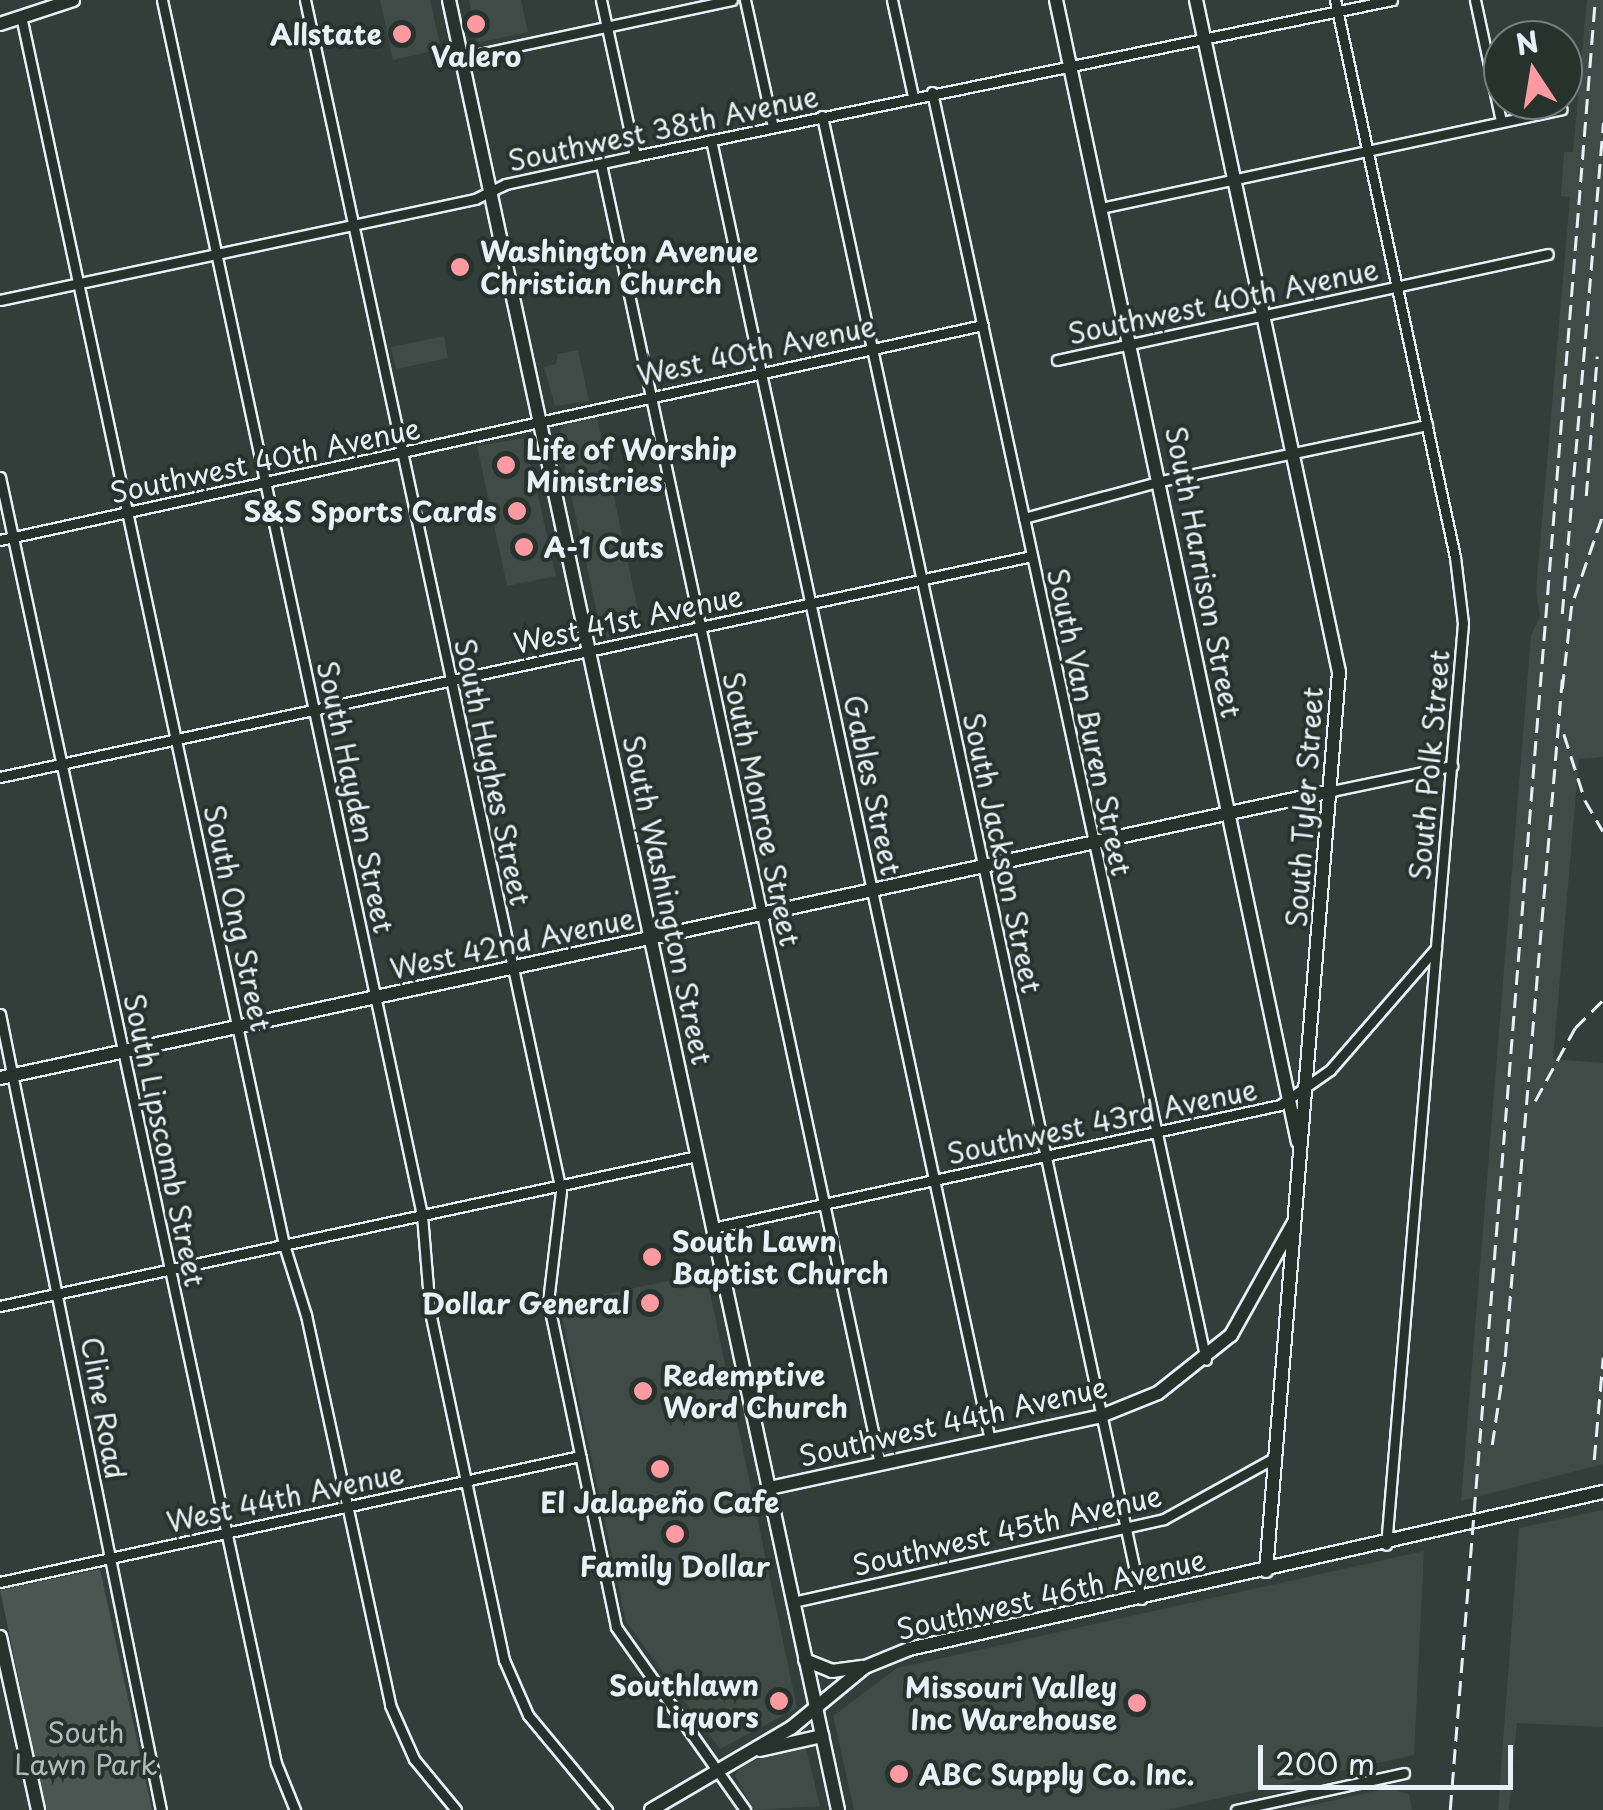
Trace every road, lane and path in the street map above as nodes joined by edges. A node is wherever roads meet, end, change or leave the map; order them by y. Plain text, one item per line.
1 (73, 0) edge
2 (162, 0) edge
3 (305, 0) edge
4 (449, 0) edge
5 (601, 0) edge
6 (732, 0) edge
7 (745, 0) edge
8 (892, 0) edge
9 (1056, 0) edge
10 (1196, 0) edge
11 (1335, 0) edge
12 (1392, 0) edge
13 (1475, 0) edge
14 (1338, 12) junction
15 (21, 16) junction
16 (0, 24) edge
17 (607, 26) junction
18 (1205, 41) junction
19 (461, 58) junction
20 (1072, 70) junction
21 (932, 92) junction
22 (913, 96) junction
23 (822, 116) junction
24 (1507, 120) edge
25 (1502, 121) junction
26 (772, 127) junction
27 (712, 140) junction
28 (1368, 151) junction
29 (635, 156) junction
30 (601, 164) junction
31 (1233, 179) junction
32 (491, 192) junction
33 (1101, 208) junction
34 (353, 224) junction
35 (216, 254) junction
36 (1548, 254) dead end
37 (79, 284) junction
38 (1397, 287) junction
39 (0, 300) edge
40 (1263, 316) junction
41 (984, 325) junction
42 (1131, 344) junction
43 (872, 349) junction
44 (1057, 360) dead end
45 (760, 373) junction
46 (650, 396) junction
47 (540, 422) junction
48 (1427, 425) junction
49 (1294, 453) junction
50 (402, 454) junction
51 (0, 476) edge
52 (1161, 481) junction
53 (265, 483) junction
54 (128, 512) junction
55 (1024, 518) junction
56 (13, 537) junction
57 (0, 540) edge
58 (1032, 556) junction
59 (921, 580) junction
60 (810, 604) junction
61 (700, 628) junction
62 (588, 651) junction
63 (451, 680) junction
64 (313, 709) junction
65 (177, 739) junction
66 (62, 764) junction
67 (1452, 766) junction
68 (0, 777) edge
69 (1332, 791) junction
70 (1226, 814) junction
71 (1093, 843) junction
72 (983, 867) junction
73 (872, 890) junction
74 (762, 915) junction
75 (651, 940) junction
76 (1436, 948) junction
77 (512, 968) junction
78 (377, 997) junction
79 (0, 1014) edge
80 (239, 1027) junction
81 (124, 1052) junction
82 (6, 1076) edge
83 (1306, 1090) junction
84 (1289, 1100) junction
85 (1156, 1132) junction
86 (1301, 1154) junction
87 (697, 1156) junction
88 (1045, 1156) junction
89 (934, 1180) junction
90 (560, 1186) junction
91 (823, 1204) junction
92 (422, 1216) junction
93 (1296, 1218) junction
94 (713, 1228) junction
95 (284, 1245) junction
96 (170, 1270) junction
97 (61, 1293) junction
98 (0, 1306) edge
99 (1206, 1360) junction
100 (1101, 1416) junction
101 (990, 1440) junction
102 (580, 1456) junction
103 (1276, 1456) junction
104 (880, 1464) junction
105 (466, 1480) junction
106 (769, 1488) junction
107 (1603, 1492) edge
108 (348, 1506) junction
109 (1126, 1530) junction
110 (226, 1532) junction
111 (1386, 1545) junction
112 (107, 1558) junction
113 (1266, 1571) junction
114 (0, 1582) edge
115 (1141, 1599) junction
116 (793, 1602) junction
117 (0, 1636) edge
118 (805, 1660) junction
119 (865, 1667) junction
120 (816, 1709) junction
121 (822, 1736) junction
122 (724, 1763) junction
123 (1404, 1773) dead end
124 (38, 1810) edge
125 (161, 1810) edge
126 (295, 1810) edge
127 (456, 1810) edge
128 (608, 1810) edge
129 (652, 1810) edge
130 (745, 1810) edge
131 (838, 1810) edge
132 (1236, 1810) edge

1 - 15 main road
2 - 35 street, South Hayden Street
3 - 34 street, South Hughes Street
4 - 19 main road, South Washington Street
5 - 17 street
6 - 17 street
7 - 26 street
8 - 22 street
9 - 20 main road, South Harrison Street
10 - 18 main road, South Tyler Street
11 - 14 street, South Polk Street
12 - 14 street, Southwest 38th Avenue
13 - 25 street
14 - 18 street, Southwest 38th Avenue
14 - 28 street, South Polk Street
15 - 16 main road
15 - 37 street, South Ong Street
17 - 19 street
17 - 29 street
18 - 20 street, Southwest 38th Avenue
18 - 31 main road, South Tyler Street
19 - 32 main road, South Washington Street
20 - 21 street, Southwest 38th Avenue
20 - 33 main road, South Harrison Street
21 - 22 street, Southwest 38th Avenue
21 - 41 street, South Van Buren Street
22 - 23 street, Southwest 38th Avenue
23 - 26 street, Southwest 38th Avenue
23 - 43 street, South Jackson Street
24 - 25 street
25 - 28 street
26 - 27 street, Southwest 38th Avenue
27 - 29 street, Southwest 38th Avenue
27 - 45 street, Gables Street
28 - 31 street
28 - 38 street, South Polk Street
29 - 30 street, Southwest 38th Avenue
30 - 32 street, Southwest 38th Avenue
30 - 46 street, South Monroe Street
31 - 33 street
31 - 40 main road, South Tyler Street
32 - 34 street, Southwest 38th Avenue
32 - 47 main road, South Washington Street
33 - 42 main road, South Harrison Street
34 - 35 street, Southwest 38th Avenue
34 - 50 street, South Hughes Street
35 - 37 street, Southwest 38th Avenue
35 - 53 street, South Hayden Street
36 - 38 street, Southwest 40th Avenue
37 - 39 street, Southwest 38th Avenue
37 - 54 street, South Ong Street
38 - 40 street, Southwest 40th Avenue
38 - 48 street, South Polk Street
40 - 42 street, Southwest 40th Avenue
40 - 49 main road, South Tyler Street
41 - 43 street, West 40th Avenue
41 - 55 street, South Van Buren Street
42 - 44 street, Southwest 40th Avenue
42 - 52 main road, South Harrison Street
43 - 45 street, West 40th Avenue
43 - 59 street, South Jackson Street
45 - 46 street, West 40th Avenue
45 - 60 street, Gables Street
46 - 47 street, West 40th Avenue
46 - 61 street, South Monroe Street
47 - 50 street, Southwest 40th Avenue
47 - 62 main road, South Washington Street
48 - 49 street
48 - 67 street, South Polk Street
49 - 52 street
49 - 69 main road, South Tyler Street
50 - 53 street, Southwest 40th Avenue
50 - 63 street, South Hughes Street
51 - 56 street, South Lipscomb Street
52 - 55 street
52 - 70 main road, South Harrison Street
53 - 54 street, Southwest 40th Avenue
53 - 64 street, South Hayden Street
54 - 56 street, Southwest 40th Avenue
54 - 65 street, South Ong Street
55 - 58 street, South Van Buren Street
56 - 57 street, Southwest 40th Avenue
56 - 66 street, South Lipscomb Street
58 - 59 street, West 41st Avenue
58 - 71 street, South Van Buren Street
59 - 60 street, West 41st Avenue
59 - 72 street, South Jackson Street
60 - 61 street, West 41st Avenue
60 - 73 street, Gables Street
61 - 62 street, West 41st Avenue
61 - 74 street, South Monroe Street
62 - 63 street, West 41st Avenue
62 - 75 main road, South Washington Street
63 - 64 street, West 41st Avenue
63 - 77 street, South Hughes Street
64 - 65 street, West 41st Avenue
64 - 78 street, South Hayden Street
65 - 66 street, West 41st Avenue
65 - 80 street, South Ong Street
66 - 68 street, West 41st Avenue
66 - 81 street, South Lipscomb Street
67 - 69 street
67 - 76 street, South Polk Street
69 - 70 main road, West 42nd Avenue
69 - 83 main road, South Tyler Street
70 - 71 main road, West 42nd Avenue
70 - 84 main road, South Harrison Street
71 - 72 main road, West 42nd Avenue
71 - 85 street, South Van Buren Street
72 - 73 main road, West 42nd Avenue
72 - 88 street, South Jackson Street
73 - 74 main road, West 42nd Avenue
73 - 89 street, Gables Street
74 - 75 main road, West 42nd Avenue
74 - 91 street, South Monroe Street
75 - 77 main road, West 42nd Avenue
75 - 87 main road, South Washington Street
76 - 83 street, Southwest 43rd Avenue
76 - 111 street, South Polk Street
77 - 78 main road, West 42nd Avenue
77 - 90 street, South Hughes Street
78 - 80 main road, West 42nd Avenue
78 - 92 street, South Hayden Street
79 - 82 street, Cline Road
80 - 81 main road, West 42nd Avenue
80 - 95 street, South Ong Street
81 - 82 main road, West 42nd Avenue
81 - 96 street, South Lipscomb Street
82 - 97 street, Cline Road
83 - 84 street, Southwest 43rd Avenue
83 - 86 main road, South Tyler Street
84 - 85 street, Southwest 43rd Avenue
84 - 86 main road, South Harrison Street
85 - 88 street, Southwest 43rd Avenue
85 - 99 street, South Van Buren Street
86 - 93 main road, South Tyler Street
87 - 90 street
87 - 94 main road, South Washington Street
88 - 89 street, Southwest 43rd Avenue
88 - 100 street, South Jackson Street
89 - 91 street, Southwest 43rd Avenue
89 - 101 street, Gables Street
90 - 92 street
90 - 102 street, South Hughes Street
91 - 94 street, Southwest 43rd Avenue
91 - 104 street, South Monroe Street
92 - 95 street
92 - 105 street, South Hayden Street
93 - 99 main road, Southwest 44th Avenue
93 - 103 main road, South Tyler Street
94 - 106 main road, South Washington Street
95 - 96 street
95 - 108 street, South Ong Street
96 - 97 street
96 - 110 street, South Lipscomb Street
97 - 98 street
97 - 112 street, Cline Road
99 - 100 main road, Southwest 44th Avenue
100 - 101 main road, Southwest 44th Avenue
100 - 109 street, South Jackson Street
101 - 104 main road, Southwest 44th Avenue
102 - 105 street, West 44th Avenue
102 - 122 street, South Hughes Street
103 - 109 street, Southwest 45th Avenue
103 - 113 main road, South Tyler Street
104 - 106 main road, Southwest 44th Avenue
105 - 108 street, West 44th Avenue
105 - 128 street, South Hayden Street
106 - 116 main road, South Washington Street
107 - 111 main road, Southwest 46th Avenue
108 - 110 street, West 44th Avenue
108 - 127 street, South Ong Street
109 - 115 street, South Jackson Street
109 - 116 street, Southwest 45th Avenue
110 - 112 street, West 44th Avenue
110 - 126 street, South Lipscomb Street
111 - 113 main road, Southwest 46th Avenue
112 - 114 street, West 44th Avenue
112 - 125 street, Cline Road
113 - 115 main road, Southwest 46th Avenue
115 - 119 main road, Southwest 46th Avenue
116 - 118 main road, South Washington Street
117 - 124 main road
118 - 119 main road
118 - 120 main road, South Washington Street
119 - 120 main road, Southwest 46th Avenue
120 - 121 main road, South Washington Street
120 - 122 main road, Southwest 46th Avenue
121 - 122 main road
121 - 131 main road, South Washington Street
122 - 129 main road, Southwest 46th Avenue
122 - 130 street, South Hughes Street
123 - 132 street

